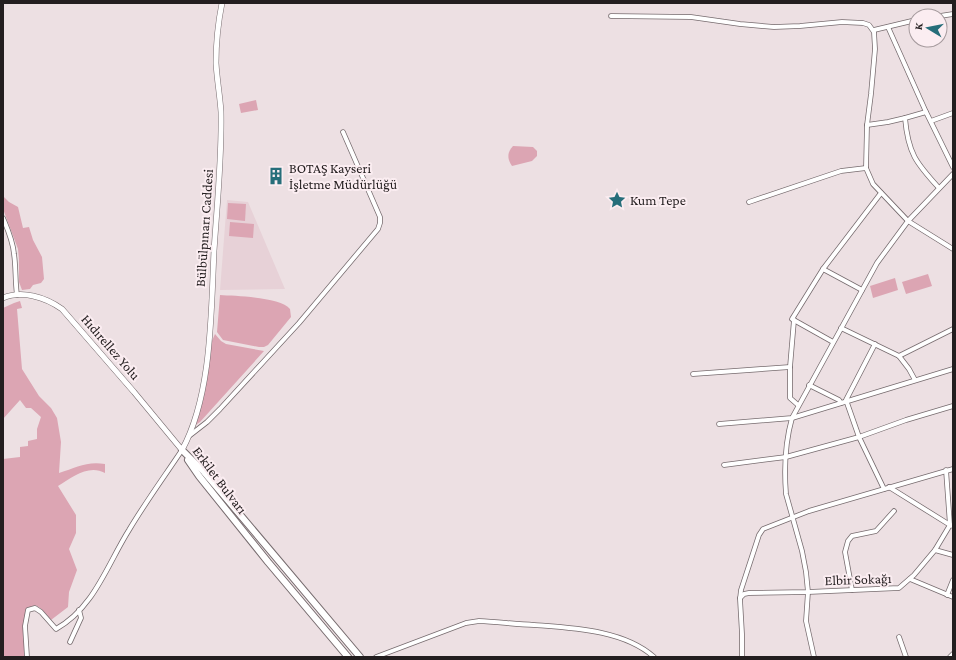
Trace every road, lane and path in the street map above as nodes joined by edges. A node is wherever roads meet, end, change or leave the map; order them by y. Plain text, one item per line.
1 (222, 3) edge
2 (611, 16) dead end
3 (908, 22) edge
4 (888, 27) junction
5 (874, 30) junction
6 (926, 112) junction
7 (953, 113) edge
8 (905, 118) junction
9 (931, 121) junction
10 (867, 125) junction
11 (343, 132) dead end
12 (953, 167) edge
13 (866, 168) junction
14 (953, 174) edge
15 (939, 188) junction
16 (881, 193) junction
17 (749, 202) dead end
18 (3, 218) edge
19 (908, 221) junction
20 (953, 249) edge
21 (823, 269) junction
22 (862, 290) junction
23 (17, 294) junction
24 (3, 298) edge
25 (794, 320) junction
26 (841, 328) junction
27 (953, 329) edge
28 (833, 342) junction
29 (875, 344) junction
30 (899, 356) junction
31 (790, 367) junction
32 (953, 369) edge
33 (694, 374) dead end
34 (915, 380) junction
35 (809, 386) junction
36 (843, 402) junction
37 (798, 406) junction
38 (953, 406) edge
39 (792, 418) junction
40 (719, 424) dead end
41 (189, 436) junction
42 (859, 437) junction
43 (182, 450) junction
44 (786, 457) junction
45 (724, 465) dead end
46 (953, 469) edge
47 (946, 470) junction
48 (889, 487) junction
49 (884, 489) junction
50 (894, 511) dead end
51 (792, 517) junction
52 (952, 525) edge
53 (935, 550) junction
54 (953, 555) edge
55 (910, 579) junction
56 (953, 580) edge
57 (852, 590) junction
58 (808, 592) junction
59 (947, 595) junction
60 (953, 597) edge
61 (740, 599) junction
62 (79, 610) junction
63 (899, 637) dead end
64 (70, 642) dead end
65 (953, 654) edge
66 (27, 657) edge
67 (348, 657) edge
68 (360, 657) edge
69 (376, 657) edge
70 (654, 657) edge
71 (742, 657) edge
72 (814, 657) edge
73 (906, 657) edge
74 (950, 657) edge

1 - 41 street, Bülbülpınarı Caddesi
2 - 5 street
3 - 4 street
4 - 5 street
4 - 6 street
5 - 10 street
6 - 8 street
6 - 9 street
7 - 9 street
8 - 10 street
8 - 15 street
9 - 12 street
10 - 13 street
11 - 41 street
13 - 16 street
13 - 17 street
14 - 15 street
15 - 19 street
16 - 19 street
16 - 21 street
18 - 23 street
19 - 20 street
19 - 22 street
21 - 22 street
21 - 25 street
22 - 26 street
23 - 24 street, Hıdırellez Yolu
23 - 43 street, Hıdırellez Yolu
25 - 28 street
25 - 31 street
26 - 28 street
26 - 29 street
27 - 30 street
28 - 35 street
29 - 30 street
29 - 36 street
30 - 34 street
31 - 33 street
31 - 37 street
32 - 34 street
34 - 36 street
35 - 36 street
35 - 37 street
36 - 39 street
36 - 42 street
37 - 39 street
38 - 42 street
39 - 40 street
39 - 44 street
41 - 43 street, Bülbülpınarı Caddesi
42 - 44 street
42 - 49 street
43 - 62 street
43 - 67 main road, Erkilet Bulvarı
43 - 68 main road, Erkilet Bulvarı
44 - 45 street
44 - 51 street
46 - 47 street
47 - 48 street
47 - 52 street
48 - 49 street
48 - 52 street
49 - 51 street
50 - 57 street
51 - 58 street
51 - 61 street
52 - 53 street, Elbir Sokağı
53 - 54 street
53 - 55 street, Elbir Sokağı
55 - 57 street, Elbir Sokağı
55 - 59 street
56 - 59 street
57 - 58 street, Elbir Sokağı
58 - 61 street, Elbir Sokağı
58 - 72 street
59 - 60 street
61 - 71 street
62 - 64 street
62 - 66 street
63 - 73 street
65 - 74 street
69 - 70 street

